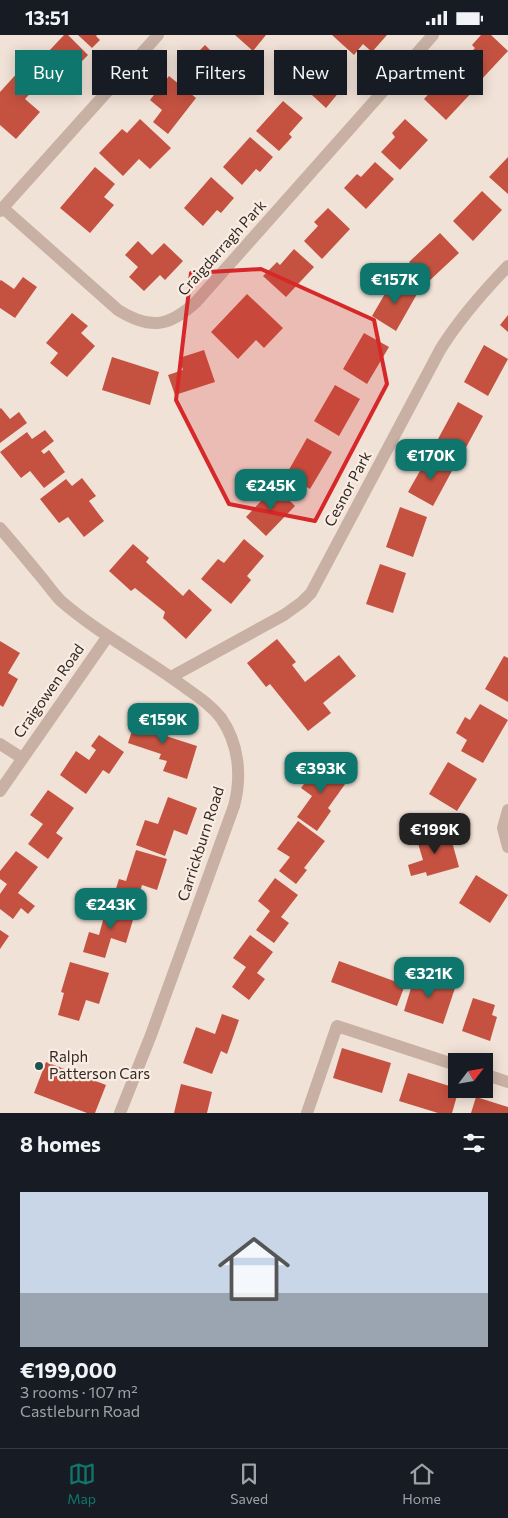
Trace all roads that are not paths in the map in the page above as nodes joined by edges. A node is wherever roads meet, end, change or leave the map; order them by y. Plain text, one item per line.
1 (158, 35) edge
2 (433, 35) edge
3 (1, 209) edge
4 (508, 266) edge
5 (0, 528) edge
6 (108, 636) junction
7 (171, 677) junction
8 (0, 744) edge
9 (22, 757) junction
10 (0, 791) edge
11 (508, 810) edge
12 (508, 847) edge
13 (448, 1062) edge
14 (493, 1077) edge
15 (508, 1082) edge
16 (120, 1113) edge
17 (308, 1113) edge

1 - 3 street
2 - 3 street, Craigdarragh Park
4 - 7 street, Cesnor Park
5 - 6 street, Carrickburn Road
6 - 7 street, Carrickburn Road
6 - 9 street, Craigowen Road
7 - 16 street, Carrickburn Road
8 - 9 street
9 - 10 street, Craigowen Road
11 - 12 street
13 - 17 street
14 - 15 street

